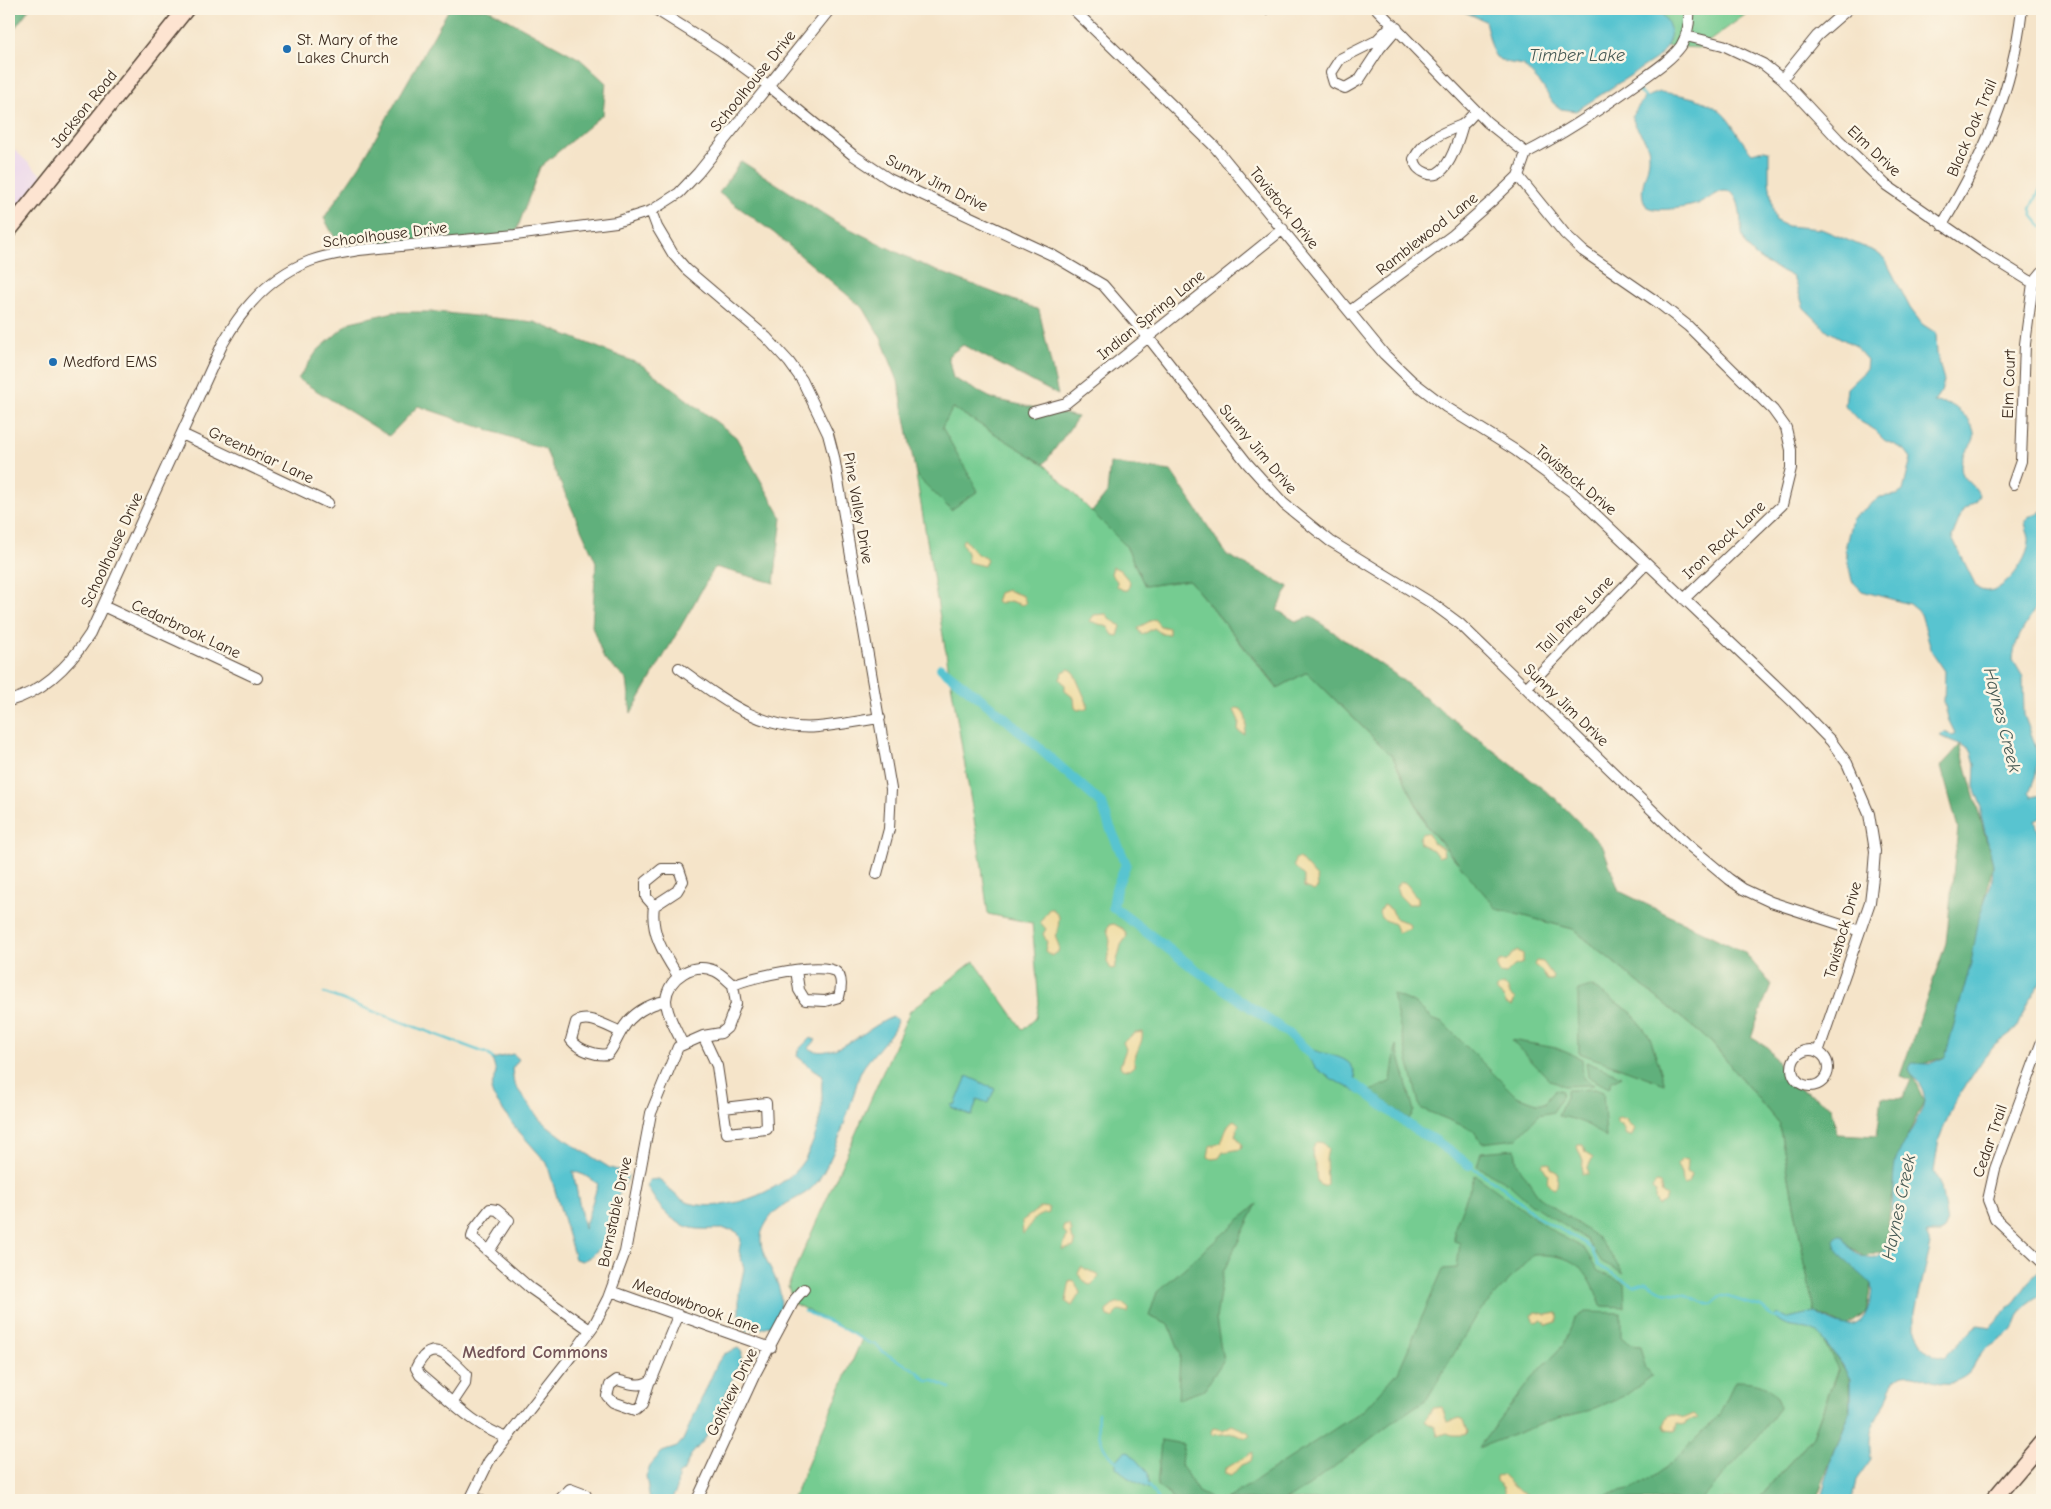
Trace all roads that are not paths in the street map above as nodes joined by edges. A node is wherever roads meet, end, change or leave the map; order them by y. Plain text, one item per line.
1 (186, 9) edge
2 (655, 9) edge
3 (830, 9) edge
4 (1073, 9) edge
5 (1252, 9) edge
6 (1265, 9) edge
7 (1377, 9) edge
8 (1689, 9) edge
9 (1848, 9) edge
10 (2022, 9) edge
11 (1395, 26) junction
12 (1686, 36) junction
13 (1782, 79) junction
14 (769, 86) junction
15 (1476, 111) junction
16 (1463, 124) junction
17 (1526, 153) junction
18 (1518, 176) junction
19 (651, 211) junction
20 (1942, 225) junction
21 (1283, 229) junction
22 (9, 230) edge
23 (2042, 272) edge
24 (2032, 283) junction
25 (1350, 312) junction
26 (1148, 337) junction
27 (1033, 412) dead end
28 (182, 434) junction
29 (2013, 484) dead end
30 (328, 503) dead end
31 (1646, 564) junction
32 (1684, 599) junction
33 (103, 606) junction
34 (679, 668) dead end
35 (257, 678) dead end
36 (1526, 688) junction
37 (9, 701) edge
38 (880, 718) junction
39 (877, 874) dead end
40 (654, 906) dead end
41 (1860, 931) junction
42 (796, 970) junction
43 (678, 976) junction
44 (733, 984) junction
45 (666, 1001) junction
46 (621, 1032) junction
47 (703, 1036) junction
48 (2042, 1041) edge
49 (682, 1043) junction
50 (1818, 1052) dead end
51 (724, 1108) junction
52 (489, 1251) dead end
53 (2042, 1262) edge
54 (804, 1289) dead end
55 (611, 1291) junction
56 (678, 1316) junction
57 (590, 1330) junction
58 (771, 1348) junction
59 (649, 1383) dead end
60 (454, 1402) junction
61 (508, 1438) junction
62 (2042, 1442) edge
63 (475, 1499) edge
64 (559, 1500) edge
65 (586, 1500) edge
66 (697, 1500) edge
67 (1993, 1500) edge

1 - 22 street, Jackson Road
2 - 14 street, Sunny Jim Drive
3 - 14 street, Schoolhouse Drive
4 - 21 street, Tavistock Drive
5 - 6 street
7 - 11 street
8 - 12 street
9 - 13 street
10 - 20 street, Black Oak Trail
11 - 11 street
11 - 15 street
12 - 13 street, Elm Drive
12 - 17 street
13 - 20 street, Elm Drive
14 - 19 street, Schoolhouse Drive
14 - 26 street, Sunny Jim Drive
15 - 16 street
15 - 17 street
16 - 16 street
17 - 18 street
18 - 25 street, Ramblewood Lane
18 - 32 street, Iron Rock Lane
19 - 28 street, Schoolhouse Drive
19 - 38 street, Pine Valley Drive
20 - 24 street, Elm Drive
21 - 25 street, Tavistock Drive
21 - 26 street, Indian Spring Lane
23 - 24 street
24 - 29 street, Elm Court
25 - 31 street, Tavistock Drive
26 - 27 street, Indian Spring Lane
26 - 36 street, Sunny Jim Drive
28 - 30 street, Greenbriar Lane
28 - 33 street, Schoolhouse Drive
31 - 32 street, Tavistock Drive
31 - 36 street, Tall Pines Lane
32 - 41 street, Tavistock Drive
33 - 35 street, Cedarbrook Lane
33 - 37 street, Schoolhouse Drive
34 - 38 street
36 - 41 street, Sunny Jim Drive
38 - 39 street, Pine Valley Drive
40 - 43 street
41 - 50 street, Tavistock Drive
42 - 42 street
42 - 44 street
43 - 44 street
43 - 45 street
44 - 47 street
45 - 46 street
45 - 49 street
46 - 46 street
47 - 49 street
47 - 51 street
48 - 53 street, Cedar Trail
49 - 55 street, Barnstable Drive
51 - 51 street
52 - 57 street
54 - 58 street, Golfview Drive
55 - 56 street, Meadowbrook Lane
55 - 57 street, Barnstable Drive
56 - 58 street, Meadowbrook Lane
56 - 59 street
57 - 61 street, Barnstable Drive
58 - 66 street, Golfview Drive
60 - 60 street
60 - 61 street
61 - 63 street, Barnstable Drive
62 - 67 street
64 - 65 street

